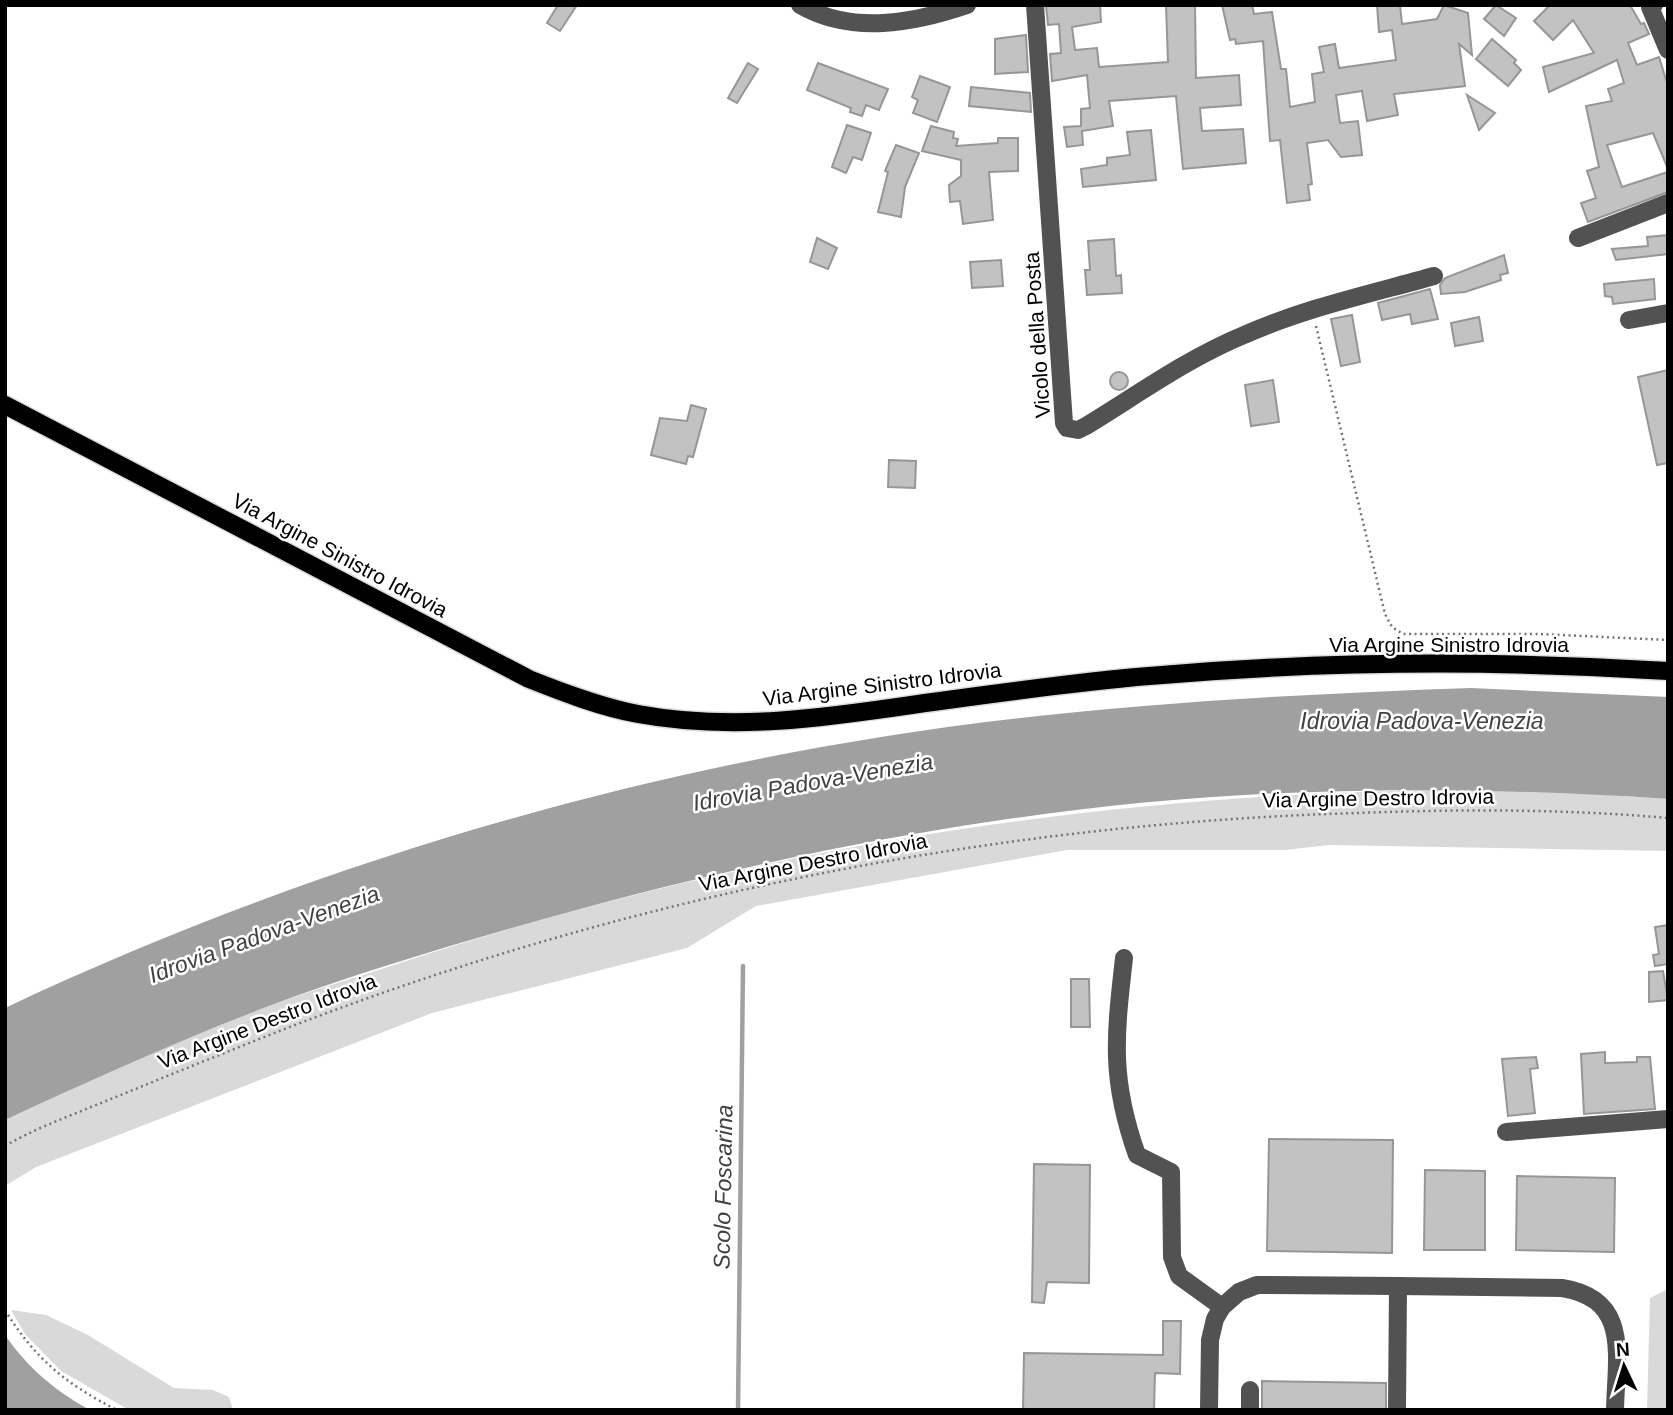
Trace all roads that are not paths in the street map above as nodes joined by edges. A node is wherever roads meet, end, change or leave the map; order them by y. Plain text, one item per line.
1 (967, 5) edge
2 (1035, 5) edge
3 (804, 6) edge
4 (1651, 6) edge
5 (1668, 50) edge
6 (1668, 203) edge
7 (1578, 238) dead end
8 (1434, 276) dead end
9 (1668, 313) edge
10 (1629, 320) dead end
11 (5, 405) edge
12 (1668, 671) edge
13 (1124, 958) dead end
14 (1668, 1119) edge
15 (1506, 1132) dead end
16 (1398, 1286) junction
17 (1222, 1307) junction
18 (1250, 1390) dead end
19 (1209, 1410) edge
20 (1250, 1410) edge
21 (1397, 1410) edge
22 (1615, 1410) edge

1 - 3 street
2 - 8 street, Vicolo della Posta
4 - 5 street
6 - 7 street
9 - 10 street
11 - 12 main road, Via Argine Sinistro Idrovia
13 - 17 street
14 - 15 street
16 - 17 street
16 - 21 street
16 - 22 street
17 - 19 street
18 - 20 street

